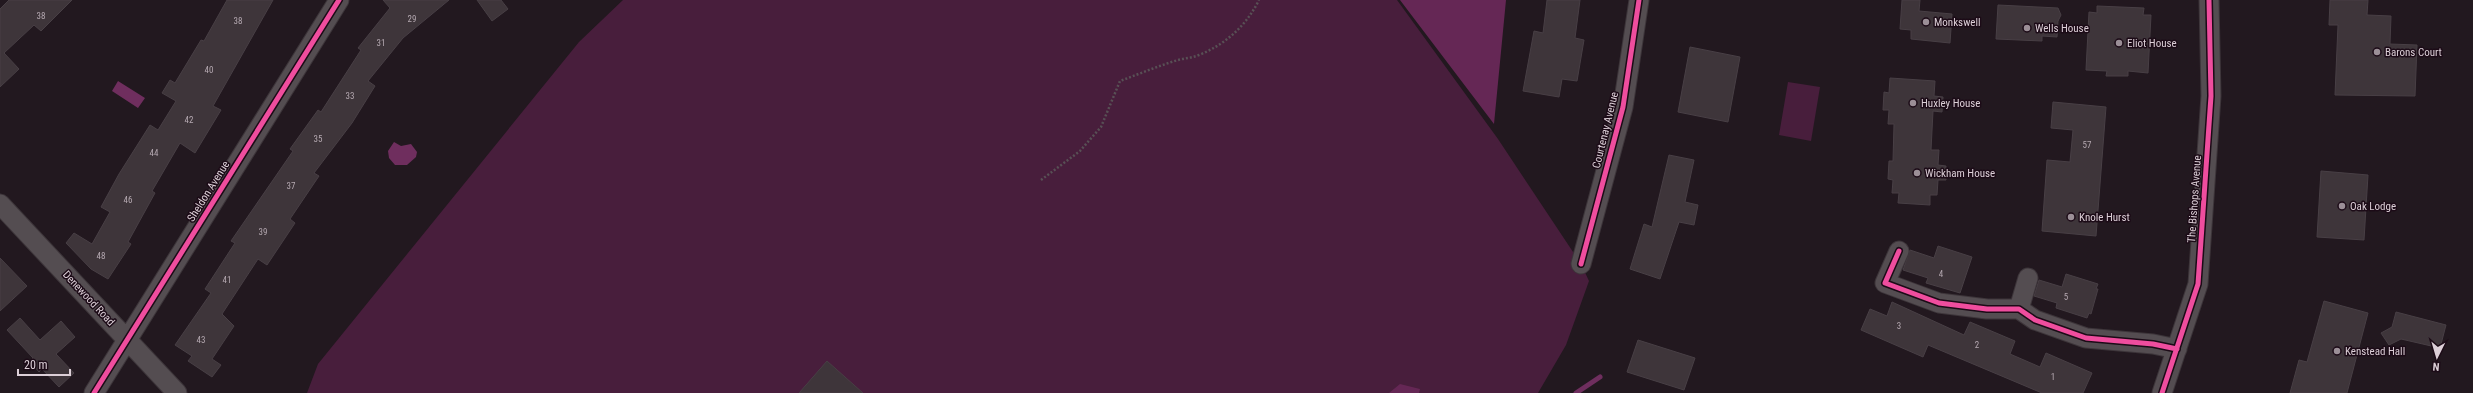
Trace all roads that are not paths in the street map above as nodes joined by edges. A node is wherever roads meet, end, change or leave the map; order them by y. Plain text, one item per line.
1 (339, 0) edge
2 (1640, 0) edge
3 (2209, 0) edge
4 (0, 204) edge
5 (1899, 251) dead end
6 (1581, 264) dead end
7 (2028, 278) dead end
8 (2019, 309) junction
9 (126, 338) junction
10 (2177, 349) junction
11 (94, 393) edge
12 (177, 393) edge
13 (2162, 393) edge

1 - 9 street, Sheldon Avenue
2 - 6 street, Courtenay Avenue
3 - 10 street, The Bishops Avenue
4 - 9 street, Denewood Road
5 - 8 street
7 - 8 street
8 - 10 street
9 - 11 street, Sheldon Avenue
9 - 12 street, Denewood Road
10 - 13 street, The Bishops Avenue

